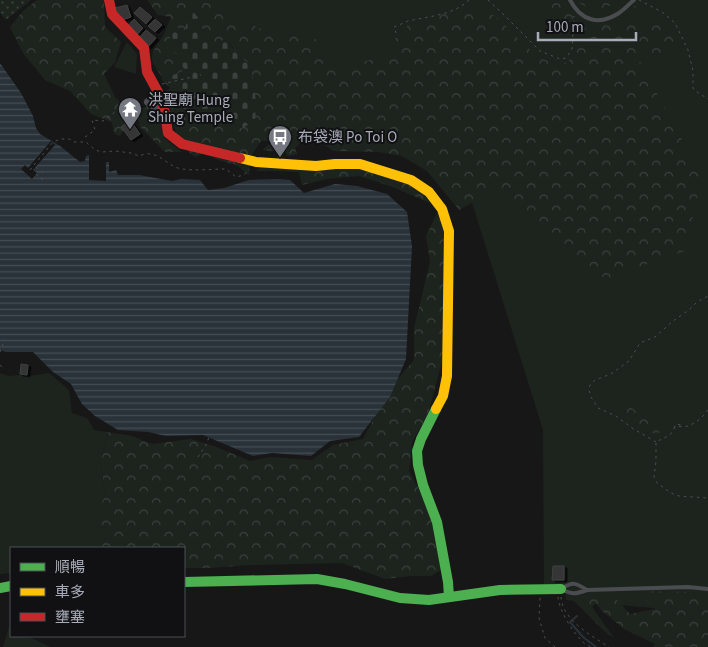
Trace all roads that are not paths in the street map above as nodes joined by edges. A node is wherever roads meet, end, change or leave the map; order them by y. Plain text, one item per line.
1 (109, 0) edge
2 (570, 0) edge
3 (634, 0) edge
4 (148, 102) road end
5 (165, 113) junction
6 (185, 582) edge
7 (561, 589) junction
8 (708, 589) edge
9 (587, 590) junction
10 (449, 597) junction

1 - 5 street
2 - 3 lane
4 - 5 street
5 - 10 street
6 - 10 street
7 - 9 lane
7 - 9 lane
7 - 10 street
8 - 9 lane

